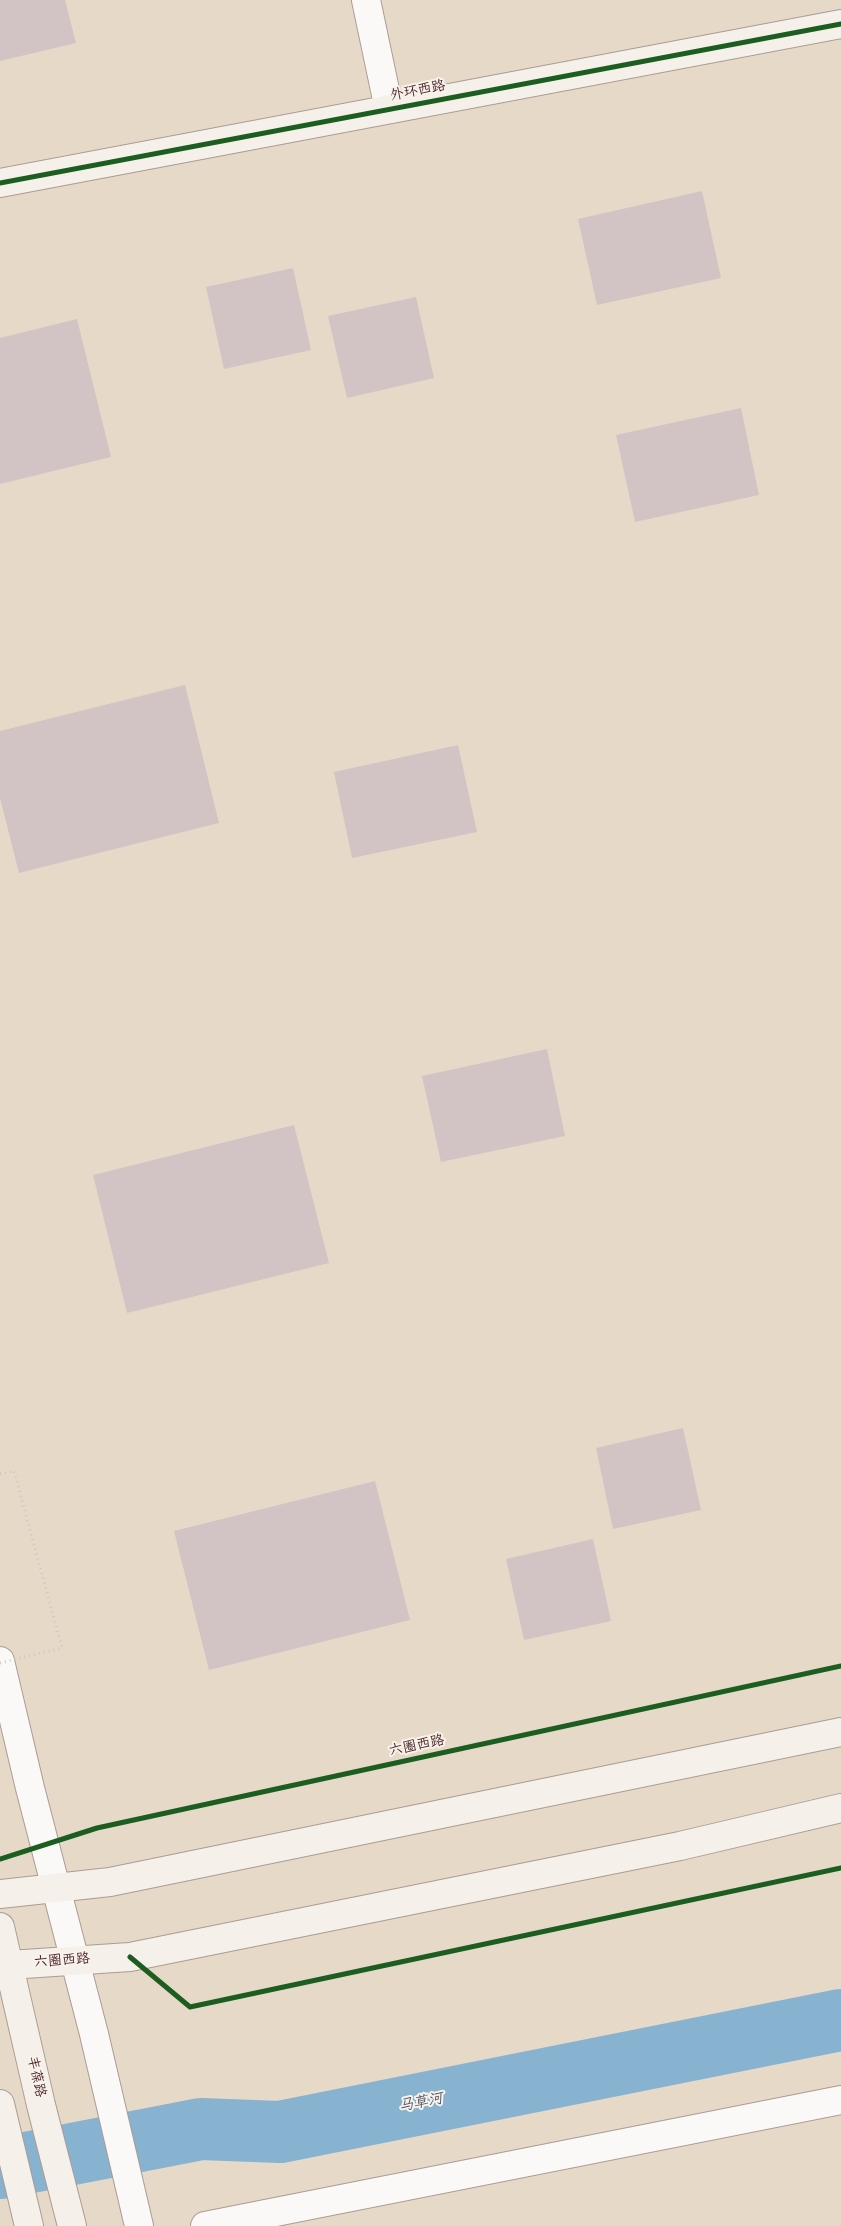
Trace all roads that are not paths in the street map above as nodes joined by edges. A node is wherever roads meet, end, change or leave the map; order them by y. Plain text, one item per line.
1 (366, 0) edge
2 (841, 24) edge
3 (388, 110) junction
4 (0, 183) edge
5 (0, 1662) edge
6 (841, 1732) edge
7 (841, 1808) edge
8 (56, 1888) junction
9 (0, 1894) edge
10 (0, 1927) edge
11 (4, 1959) edge
12 (74, 1961) junction
13 (841, 2100) edge
14 (1, 2110) edge
15 (70, 2221) edge
16 (29, 2226) edge
17 (139, 2226) edge
18 (205, 2226) edge

1 - 3 street
2 - 3 main road, 外环西路
3 - 4 main road, 外环西路
5 - 8 street
6 - 8 main road
7 - 12 main road, 六圈西路
8 - 9 main road
8 - 12 street
10 - 11 main road, 丰葆路
11 - 12 main road, 六圈西路
11 - 15 main road, 丰葆路
12 - 17 street
13 - 18 street
14 - 16 main road

